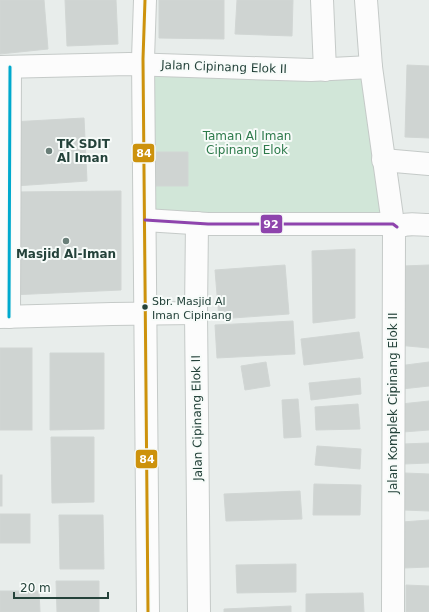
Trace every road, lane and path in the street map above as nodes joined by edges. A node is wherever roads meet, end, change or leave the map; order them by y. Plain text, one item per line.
1 (145, 0) edge
2 (322, 0) edge
3 (366, 0) edge
4 (143, 64) junction
5 (5, 67) edge
6 (371, 67) junction
7 (325, 70) junction
8 (384, 160) junction
9 (429, 164) edge
10 (145, 220) junction
11 (197, 223) junction
12 (395, 225) junction
13 (429, 225) edge
14 (196, 313) junction
15 (145, 314) junction
16 (4, 317) edge
17 (148, 612) edge
18 (199, 612) edge
19 (393, 612) edge

1 - 4 street
2 - 7 street
3 - 6 street, Jalan Komplek Cipinang Elok II
4 - 5 street
4 - 7 street, Jalan Cipinang Elok II
4 - 10 street, Jalan Cipinang Elok II
5 - 16 street
6 - 7 street, Jalan Cipinang Elok II
6 - 8 street, Jalan Komplek Cipinang Elok II
8 - 9 street
8 - 12 street, Jalan Komplek Cipinang Elok II
10 - 11 street
10 - 15 street, Jalan Cipinang Elok II
11 - 12 street
11 - 14 street, Jalan Cipinang Elok II
12 - 13 street
12 - 19 street, Jalan Komplek Cipinang Elok II
14 - 15 street
14 - 18 street, Jalan Cipinang Elok II
15 - 16 street
15 - 17 street, Jalan Cipinang Elok II

